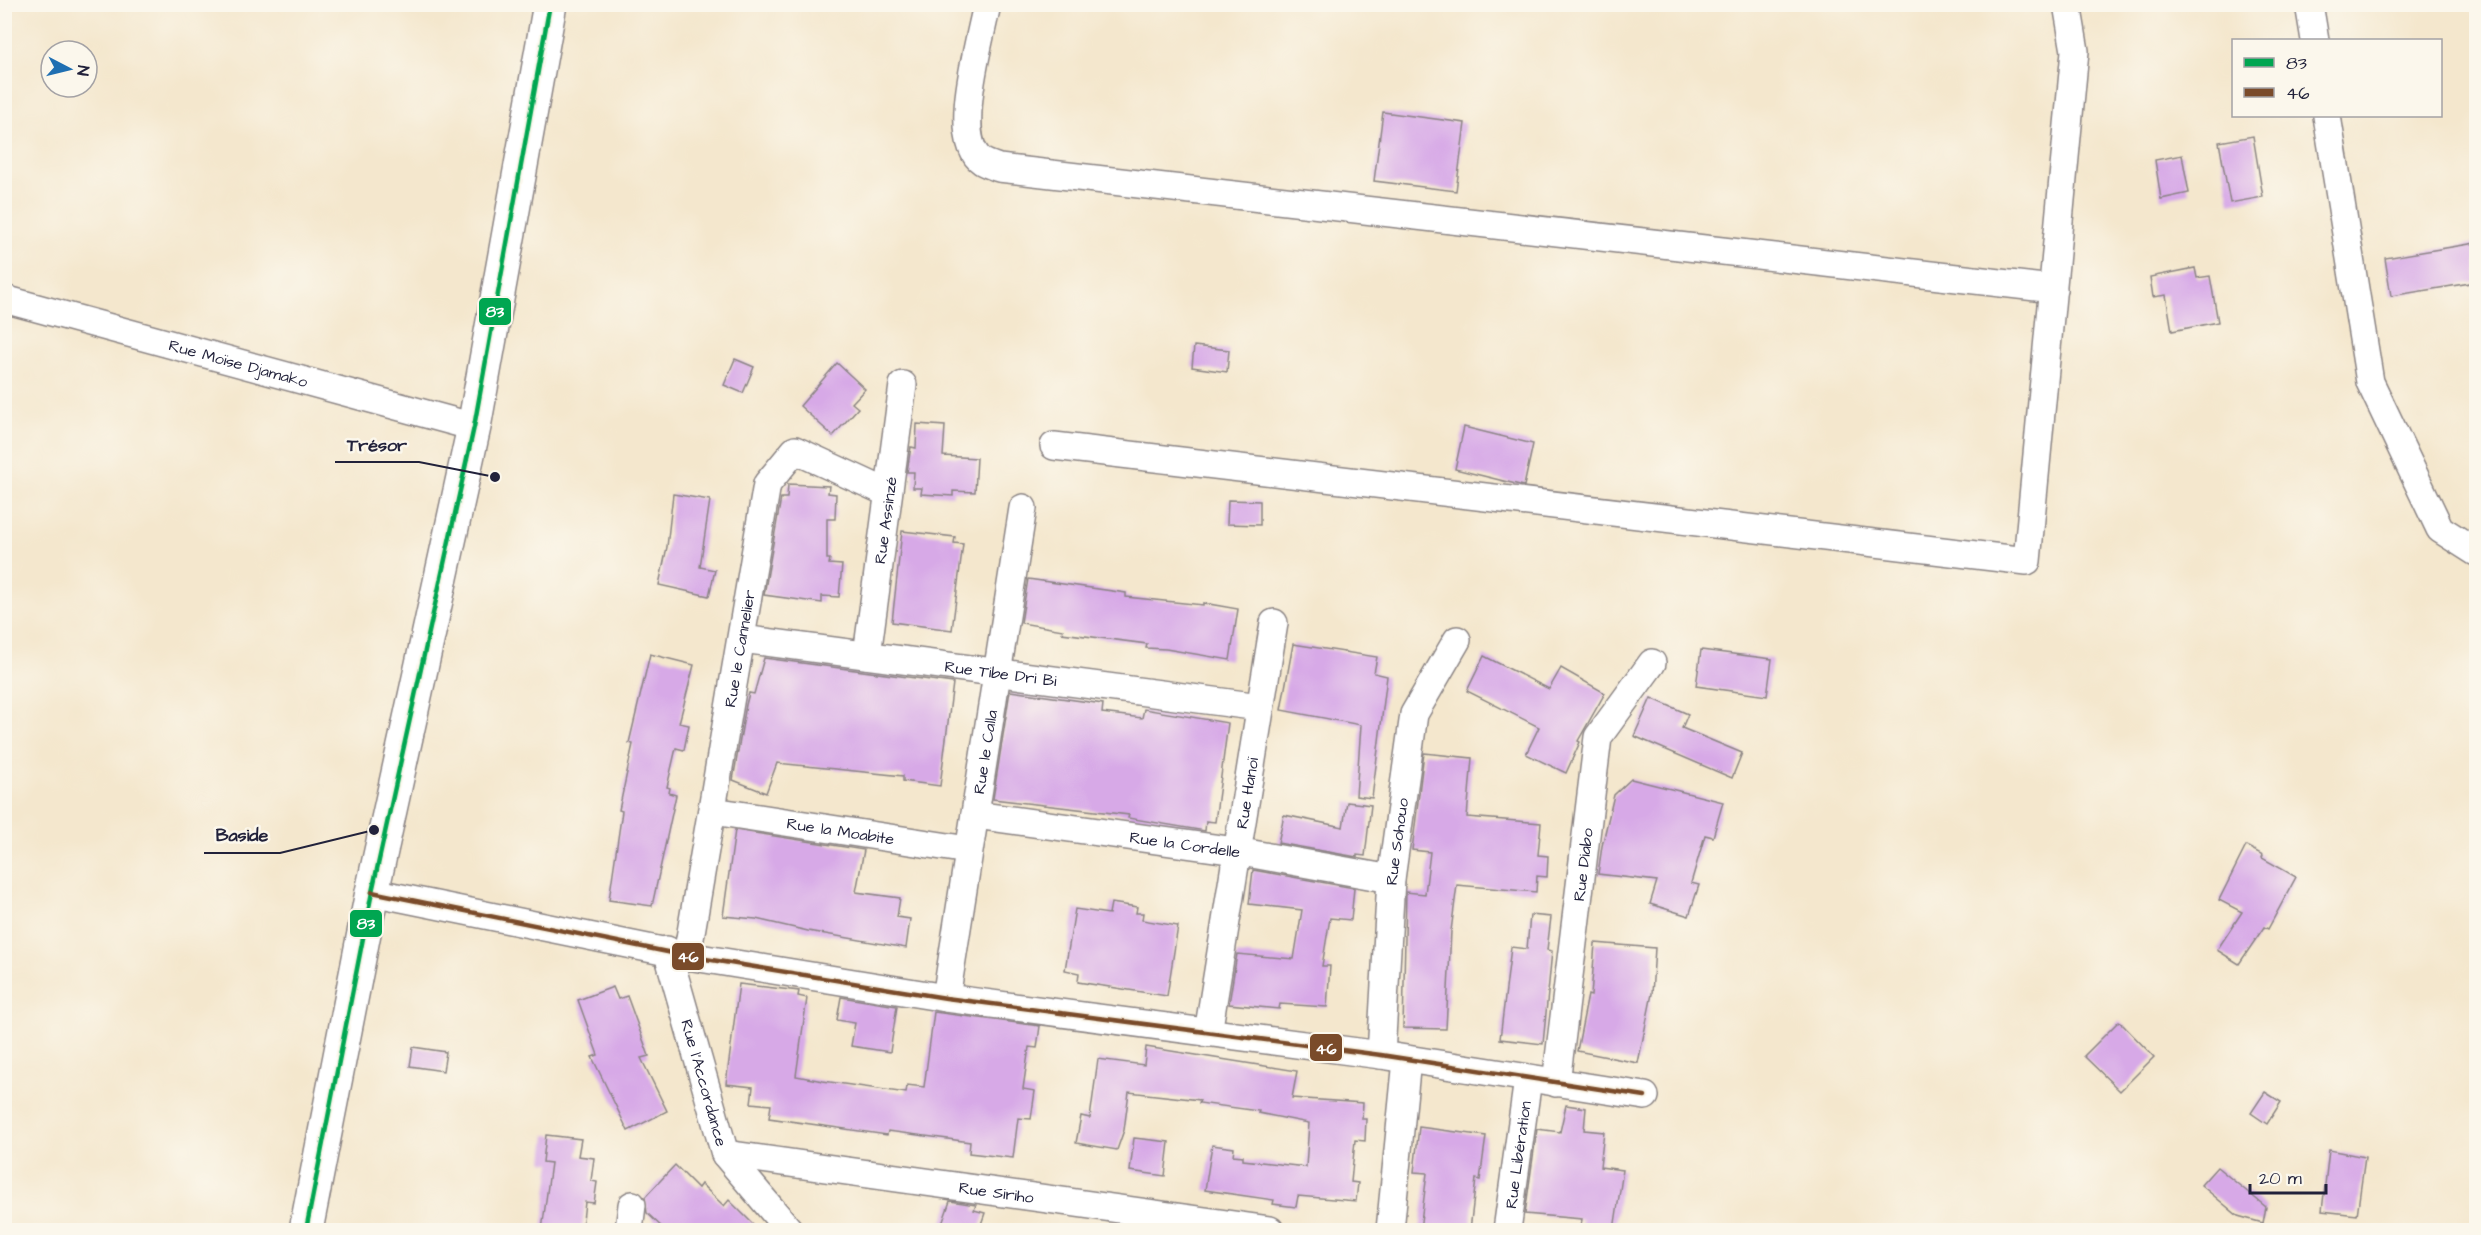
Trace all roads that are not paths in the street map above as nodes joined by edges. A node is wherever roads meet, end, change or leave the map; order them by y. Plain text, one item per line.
1 (550, 4) edge
2 (987, 4) edge
3 (2067, 4) edge
4 (2309, 4) edge
5 (2315, 39) edge
6 (2327, 117) edge
7 (2053, 289) junction
8 (4, 299) edge
9 (903, 385) dead end
10 (474, 427) junction
11 (1054, 446) dead end
12 (888, 493) junction
13 (1023, 508) dead end
14 (2476, 552) edge
15 (1274, 623) dead end
16 (742, 639) junction
17 (1457, 640) dead end
18 (867, 655) junction
19 (1652, 663) dead end
20 (999, 673) junction
21 (1260, 706) junction
22 (713, 811) junction
23 (975, 815) junction
24 (969, 850) junction
25 (1236, 851) junction
26 (1391, 879) junction
27 (372, 892) junction
28 (677, 953) junction
29 (946, 998) junction
30 (1208, 1033) junction
31 (1381, 1055) junction
32 (1407, 1060) junction
33 (1528, 1079) junction
34 (1556, 1083) junction
35 (1645, 1096) dead end
36 (725, 1154) junction
37 (306, 1230) edge
38 (789, 1230) edge
39 (1266, 1230) edge
40 (1390, 1230) edge
41 (1507, 1230) edge

1 - 10 street
2 - 7 street
3 - 7 street
4 - 5 street
6 - 14 street
7 - 11 street
8 - 10 street, Rue Moïse Djamako
9 - 12 street, Rue Assinzé
10 - 27 street
12 - 16 street, Rue le Cannelier
12 - 18 street, Rue Assinzé
13 - 20 street, Rue le Calla
15 - 21 street, Rue Hanoï
16 - 18 street, Rue Tibe Dri Bi
16 - 22 street, Rue le Cannelier
17 - 26 street, Rue Sohouo
18 - 20 street, Rue Tibe Dri Bi
19 - 34 street, Rue Diabo
20 - 21 street, Rue Tibe Dri Bi
20 - 23 street, Rue le Calla
21 - 25 street, Rue Hanoï
22 - 24 street, Rue la Moabite
22 - 28 street, Rue le Cannelier
23 - 24 street, Rue le Calla
23 - 25 street, Rue la Cordelle
24 - 29 street, Rue le Calla
25 - 26 street, Rue la Cordelle
25 - 30 street, Rue Hanoï
26 - 31 street, Rue Sohouo
27 - 28 street
27 - 37 street
28 - 29 street
28 - 36 street, Rue l'Accordance
29 - 30 street
30 - 31 street
31 - 32 street
32 - 33 street
32 - 40 street
33 - 34 street
33 - 41 street, Rue Libération
34 - 35 street
36 - 38 street, Rue l'Accordance
36 - 39 street, Rue Siriho

